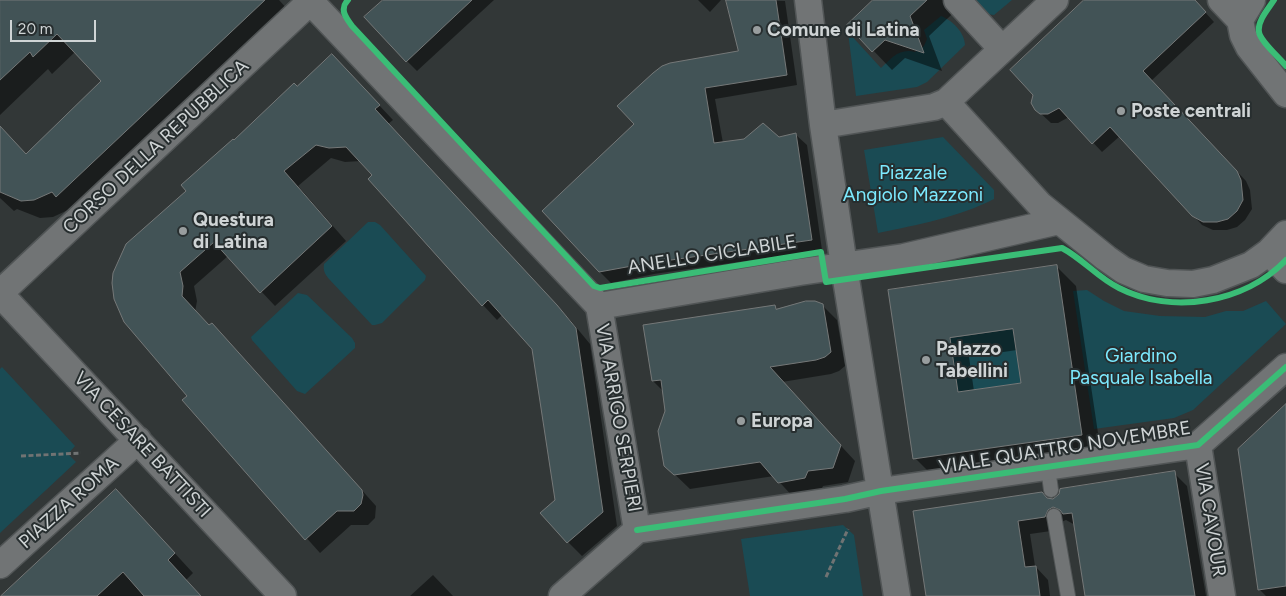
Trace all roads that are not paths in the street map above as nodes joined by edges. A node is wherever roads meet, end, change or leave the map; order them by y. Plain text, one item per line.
1 (808, 0) edge
2 (957, 0) edge
3 (1055, 0) edge
4 (1221, 0) edge
5 (310, 1) edge
6 (1246, 10) edge
7 (1002, 49) junction
8 (1286, 94) edge
9 (946, 102) junction
10 (823, 125) junction
11 (1059, 221) junction
12 (1280, 252) edge
13 (844, 266) junction
14 (0, 294) edge
15 (599, 306) junction
16 (1286, 367) edge
17 (138, 440) junction
18 (1198, 445) junction
19 (881, 491) junction
20 (1054, 516) dead end
21 (637, 530) junction
22 (0, 566) edge
23 (284, 596) edge
24 (562, 596) edge
25 (898, 596) edge
26 (1068, 596) edge
27 (1222, 596) edge

1 - 10 street
2 - 7 street
3 - 7 street
4 - 6 street
5 - 14 street, CORSO DELLA REPUBBLICA
5 - 15 street
6 - 8 street
7 - 9 street
9 - 10 street
9 - 11 street
10 - 13 street
11 - 12 street
11 - 13 street
13 - 15 street
13 - 19 street
14 - 17 street, VIA CESARE BATTISTI
15 - 21 street, VIA ARRIGO SERPIERI
16 - 18 street, VIALE QUATTRO NOVEMBRE
17 - 22 street, PIAZZA ROMA
17 - 23 street, VIA CESARE BATTISTI
18 - 19 street, VIALE QUATTRO NOVEMBRE
18 - 27 street, VIA CAVOUR
19 - 21 street, VIALE QUATTRO NOVEMBRE
19 - 25 street
20 - 26 lane
21 - 24 street

